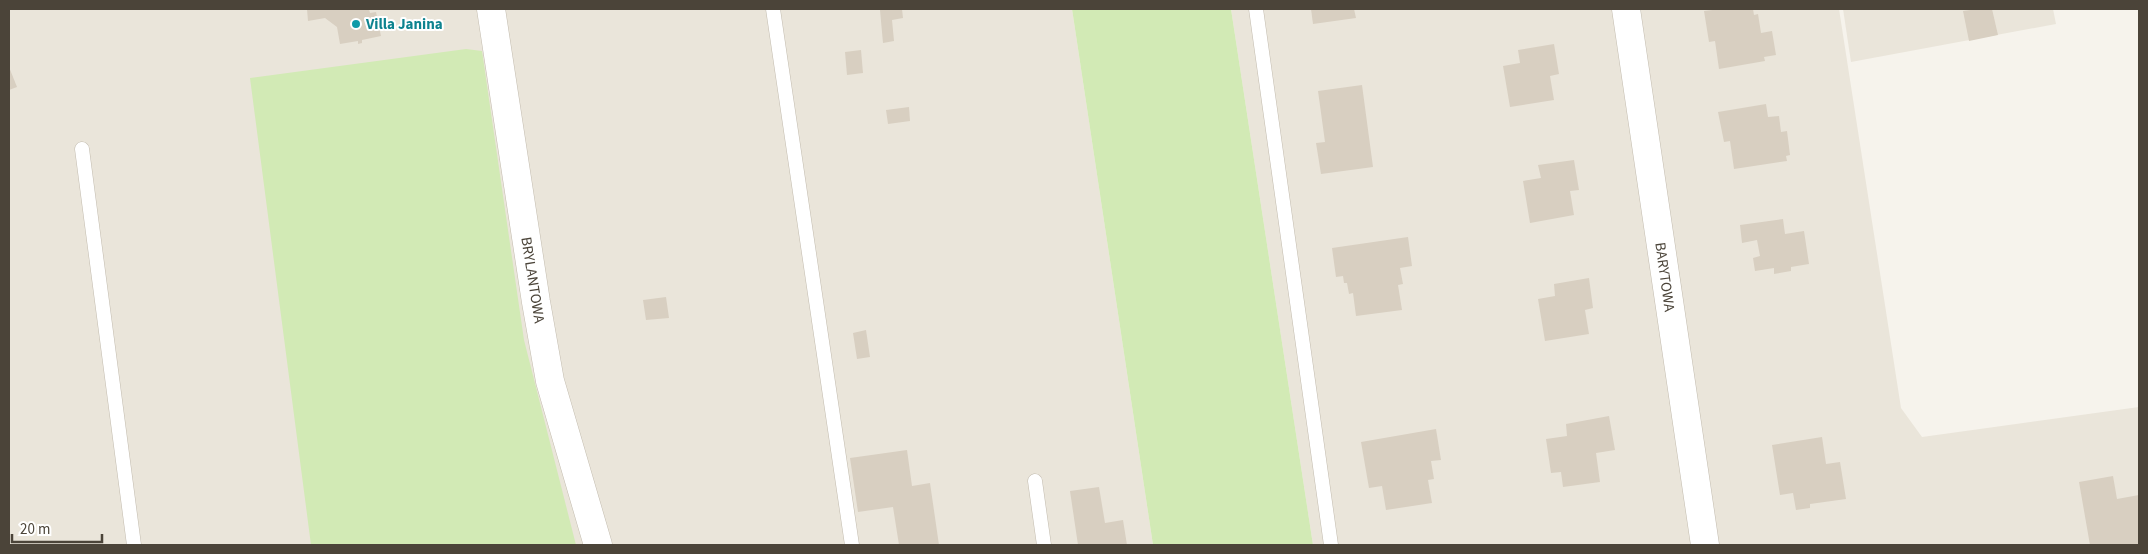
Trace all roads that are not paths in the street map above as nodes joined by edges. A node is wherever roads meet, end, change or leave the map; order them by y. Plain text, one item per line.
1 (491, 9) edge
2 (773, 9) edge
3 (1256, 9) edge
4 (1626, 9) edge
5 (82, 149) dead end
6 (1035, 481) dead end
7 (134, 545) edge
8 (598, 545) edge
9 (852, 545) edge
10 (1044, 545) edge
11 (1331, 545) edge
12 (1705, 545) edge

1 - 8 street, BRYLANTOWA
2 - 9 lane
3 - 11 lane
4 - 12 street, BARYTOWA
5 - 7 lane
6 - 10 lane

